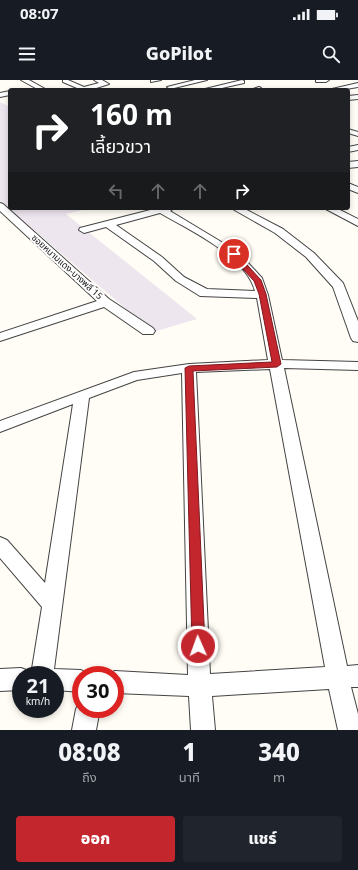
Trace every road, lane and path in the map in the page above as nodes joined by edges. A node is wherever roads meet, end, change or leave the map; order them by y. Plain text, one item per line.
1 (24, 80) edge
2 (97, 80) edge
3 (203, 80) edge
4 (326, 80) edge
5 (352, 80) edge
6 (65, 81) edge
7 (318, 81) dead end
8 (57, 82) dead end
9 (242, 82) dead end
10 (358, 82) edge
11 (358, 85) edge
12 (170, 87) dead end
13 (219, 87) junction
14 (39, 88) edge
15 (72, 88) edge
16 (83, 88) edge
17 (90, 88) edge
18 (214, 88) edge
19 (222, 88) edge
20 (341, 88) edge
21 (0, 206) edge
22 (161, 210) edge
23 (166, 210) edge
24 (240, 210) edge
25 (333, 210) edge
26 (349, 210) edge
27 (358, 215) edge
28 (358, 223) edge
29 (108, 224) junction
30 (84, 230) dead end
31 (262, 294) junction
32 (105, 302) junction
33 (148, 331) dead end
34 (0, 337) edge
35 (358, 338) edge
36 (277, 364) junction
37 (358, 366) edge
38 (189, 368) junction
39 (82, 397) junction
40 (0, 427) edge
41 (0, 545) edge
42 (52, 605) junction
43 (43, 666) edge
44 (348, 677) edge
45 (12, 679) edge
46 (0, 680) edge
47 (124, 682) edge
48 (200, 686) junction
49 (86, 718) edge
50 (84, 730) edge
51 (203, 730) edge
52 (350, 730) edge

1 - 14 street
2 - 17 street
3 - 12 street
3 - 13 street
4 - 7 street
5 - 10 street
6 - 16 street
8 - 15 street
9 - 13 street
11 - 20 street
13 - 18 street
13 - 19 street
21 - 32 street, ซอยหนามแดง-บางพลี 15
22 - 29 street
23 - 31 street
24 - 35 street
25 - 28 street
26 - 27 street
29 - 30 street
29 - 31 street
31 - 36 street
32 - 33 street
32 - 34 street, ซอยหนามแดง-บางพลี 15
36 - 37 street
36 - 38 street
36 - 44 street
38 - 39 street
38 - 48 street
39 - 40 street
39 - 42 street
41 - 42 street
42 - 43 street
44 - 48 street
44 - 52 street
45 - 46 street
47 - 48 street
48 - 51 street
49 - 50 street

